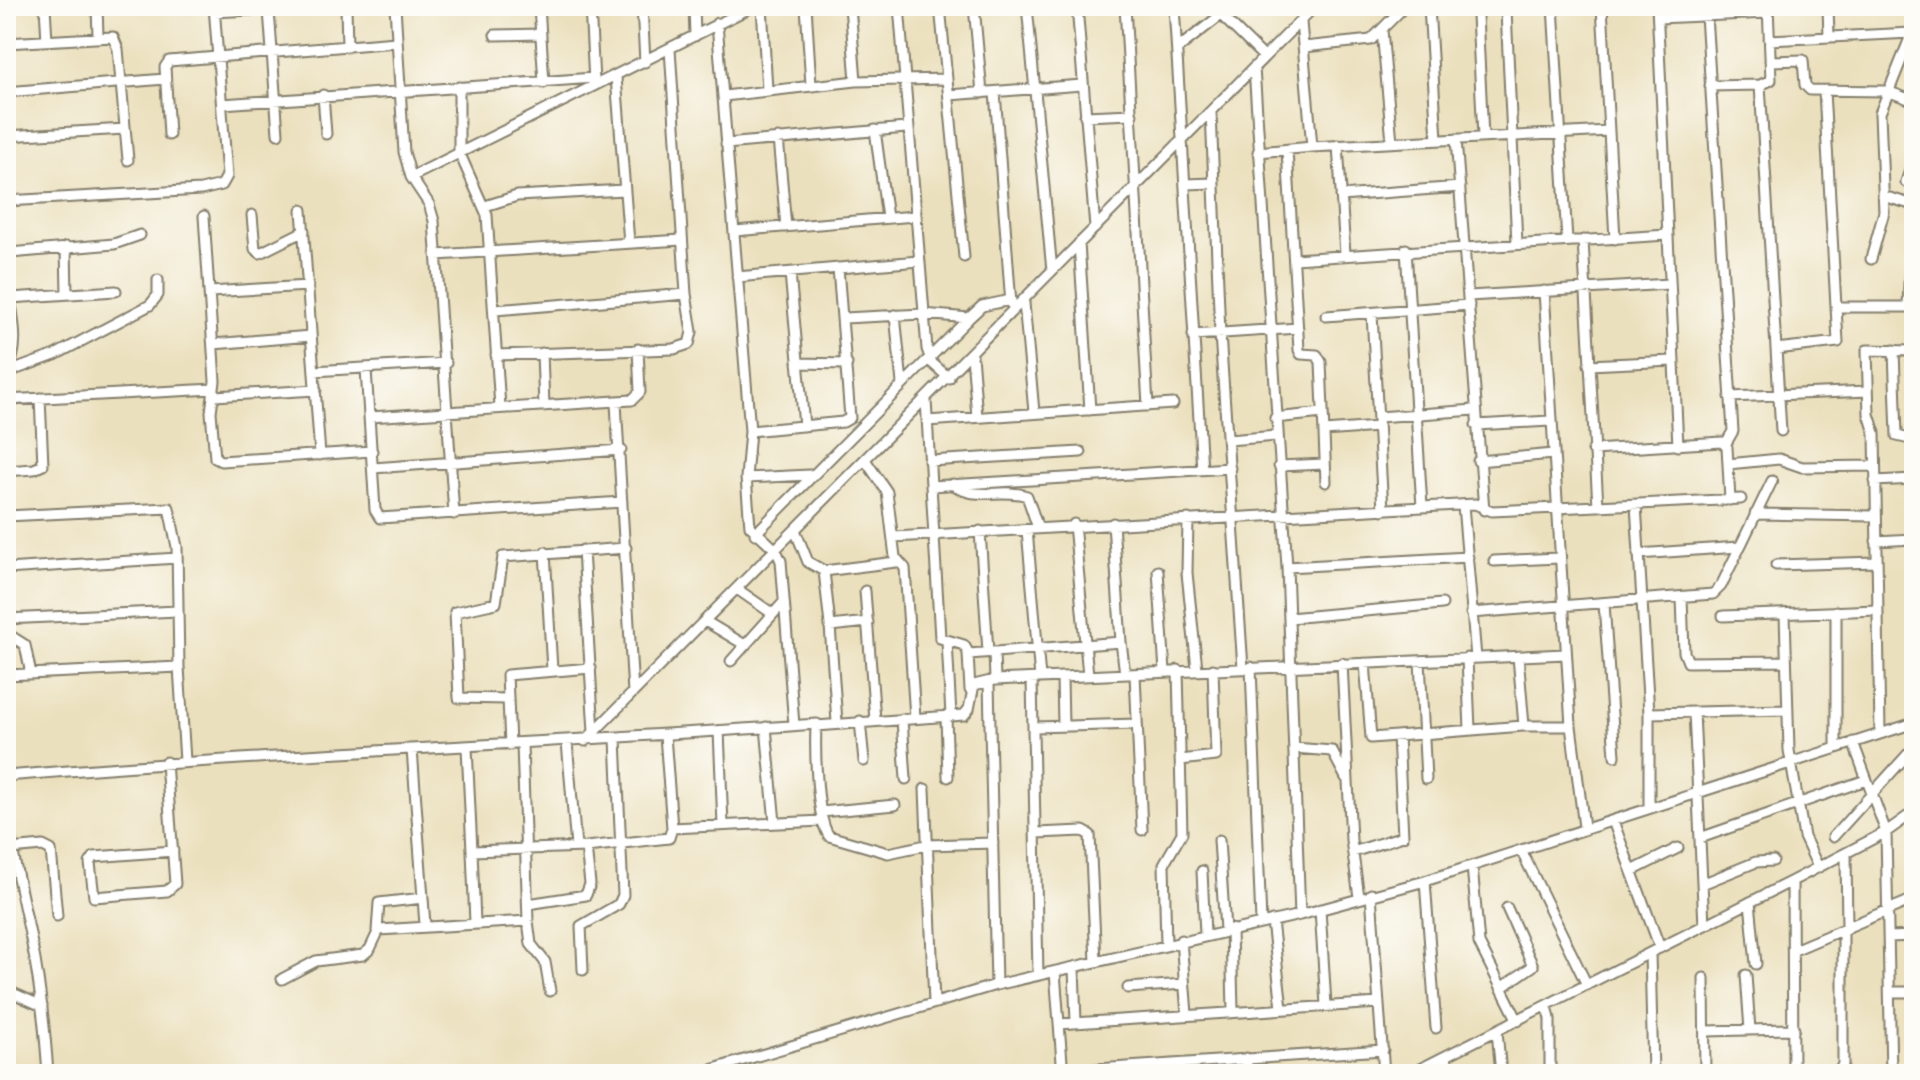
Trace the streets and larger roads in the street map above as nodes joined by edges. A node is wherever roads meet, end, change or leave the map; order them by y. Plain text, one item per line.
1 (45, 6) edge
2 (97, 6) edge
3 (324, 6) edge
4 (346, 6) edge
5 (395, 6) edge
6 (503, 6) edge
7 (539, 6) edge
8 (590, 6) edge
9 (642, 6) edge
10 (694, 6) edge
11 (754, 6) edge
12 (762, 6) edge
13 (806, 6) edge
14 (850, 6) edge
15 (899, 6) edge
16 (940, 6) edge
17 (974, 6) edge
18 (1027, 6) edge
19 (1077, 6) edge
20 (1125, 6) edge
21 (1174, 6) edge
22 (1315, 6) edge
23 (1405, 6) edge
24 (1429, 6) edge
25 (1553, 6) edge
26 (1602, 6) edge
27 (1657, 6) edge
28 (1828, 6) edge
29 (491, 7) edge
30 (214, 9) edge
31 (742, 9) edge
32 (1768, 9) edge
33 (269, 10) junction
34 (1220, 10) edge
35 (1506, 11) dead end
36 (1477, 15) dead end
37 (1706, 15) junction
38 (1658, 18) junction
39 (1301, 22) junction
40 (717, 23) junction
41 (1382, 30) junction
42 (1913, 30) edge
43 (541, 34) junction
44 (495, 35) dead end
45 (98, 36) junction
46 (695, 36) junction
47 (1829, 37) junction
48 (1769, 40) junction
49 (47, 41) junction
50 (396, 42) junction
51 (6, 43) edge
52 (347, 47) junction
53 (1304, 47) junction
54 (670, 49) junction
55 (1177, 49) junction
56 (274, 53) junction
57 (1264, 57) junction
58 (219, 58) junction
59 (1770, 61) junction
60 (645, 62) junction
61 (1254, 68) junction
62 (616, 77) junction
63 (165, 79) junction
64 (947, 79) junction
65 (903, 80) junction
66 (856, 81) junction
67 (594, 82) junction
68 (544, 83) junction
69 (120, 84) junction
70 (811, 85) junction
71 (1082, 85) junction
72 (1760, 85) junction
73 (1710, 86) junction
74 (459, 87) junction
75 (401, 89) junction
76 (1035, 89) junction
77 (767, 90) junction
78 (1824, 91) junction
79 (1887, 91) junction
80 (6, 92) edge
81 (995, 92) junction
82 (982, 93) junction
83 (323, 95) junction
84 (949, 95) junction
85 (724, 96) junction
86 (277, 99) junction
87 (1914, 101) edge
88 (222, 104) junction
89 (1211, 112) junction
90 (1132, 114) junction
91 (1085, 116) junction
92 (906, 128) junction
93 (125, 129) junction
94 (875, 130) junction
95 (1609, 131) junction
96 (1560, 133) junction
97 (278, 134) dead end
98 (326, 134) dead end
99 (169, 135) dead end
100 (1511, 135) junction
101 (6, 136) edge
102 (1483, 137) junction
103 (778, 138) junction
104 (1456, 139) junction
105 (1437, 140) junction
106 (1183, 141) junction
107 (1392, 142) junction
108 (726, 144) junction
109 (1338, 145) junction
110 (1312, 147) junction
111 (1287, 150) junction
112 (459, 152) junction
113 (1258, 152) junction
114 (1914, 158) edge
115 (128, 160) dead end
116 (411, 177) junction
117 (1906, 182) dead end
118 (1214, 183) junction
119 (1186, 184) junction
120 (1460, 187) junction
121 (624, 190) junction
122 (1136, 190) junction
123 (1341, 196) junction
124 (1883, 196) junction
125 (6, 201) edge
126 (1914, 205) edge
127 (485, 206) junction
128 (302, 210) dead end
129 (252, 215) dead end
130 (204, 216) dead end
131 (915, 216) junction
132 (887, 218) junction
133 (786, 227) junction
134 (1095, 228) junction
135 (304, 231) junction
136 (735, 231) junction
137 (140, 235) dead end
138 (1667, 235) junction
139 (1615, 239) junction
140 (682, 240) junction
141 (1583, 240) junction
142 (1567, 241) junction
143 (629, 243) junction
144 (1079, 243) junction
145 (1517, 243) junction
146 (66, 247) junction
147 (1465, 247) junction
148 (1406, 249) junction
149 (491, 253) junction
150 (1345, 254) junction
151 (436, 255) junction
152 (964, 257) dead end
153 (1914, 258) edge
154 (1294, 259) junction
155 (1871, 259) dead end
156 (919, 261) junction
157 (838, 268) junction
158 (1052, 271) junction
159 (790, 273) junction
160 (737, 277) junction
161 (158, 280) dead end
162 (1669, 284) junction
163 (308, 286) junction
164 (1585, 289) junction
165 (116, 291) dead end
166 (1544, 291) junction
167 (210, 292) junction
168 (67, 294) junction
169 (686, 294) junction
170 (10, 298) junction
171 (1011, 300) junction
172 (1469, 300) junction
173 (1024, 303) junction
174 (1836, 307) junction
175 (1911, 307) edge
176 (495, 310) junction
177 (1410, 311) junction
178 (923, 314) junction
179 (1372, 314) junction
180 (895, 315) junction
181 (1012, 315) junction
182 (1326, 316) dead end
183 (844, 318) junction
184 (969, 318) junction
185 (1298, 328) junction
186 (1270, 330) junction
187 (1220, 334) junction
188 (1193, 335) junction
189 (311, 336) junction
190 (213, 344) junction
191 (638, 349) junction
192 (1776, 349) junction
193 (1894, 350) junction
194 (1914, 351) edge
195 (542, 353) junction
196 (496, 355) junction
197 (972, 355) junction
198 (928, 356) junction
199 (1673, 361) junction
200 (446, 363) junction
201 (798, 363) junction
202 (847, 364) junction
203 (1589, 365) junction
204 (366, 369) junction
205 (314, 371) junction
206 (6, 373) edge
207 (949, 378) junction
208 (902, 383) junction
209 (316, 390) junction
210 (1868, 391) junction
211 (214, 393) junction
212 (1780, 393) junction
213 (1730, 397) junction
214 (40, 398) junction
215 (6, 400) edge
216 (926, 400) junction
217 (616, 403) junction
218 (1173, 404) dead end
219 (544, 406) junction
220 (1148, 406) junction
221 (500, 407) junction
222 (450, 410) junction
223 (1090, 410) junction
224 (1475, 410) junction
225 (1034, 412) junction
226 (1323, 413) junction
227 (1417, 414) junction
228 (370, 417) junction
229 (977, 417) junction
230 (1275, 418) junction
231 (927, 421) junction
232 (1550, 421) junction
233 (1378, 422) junction
234 (1476, 425) junction
235 (804, 426) junction
236 (750, 431) junction
237 (1324, 431) junction
238 (1781, 431) dead end
239 (1277, 436) junction
240 (1228, 440) junction
241 (1914, 440) edge
242 (1725, 445) junction
243 (1678, 446) junction
244 (621, 450) junction
245 (1593, 450) junction
246 (372, 451) junction
247 (1081, 452) dead end
248 (1553, 454) junction
249 (320, 455) junction
250 (453, 461) junction
251 (866, 461) junction
252 (929, 461) junction
253 (1478, 461) junction
254 (1325, 464) junction
255 (1728, 464) junction
256 (1279, 466) junction
257 (1874, 466) junction
258 (373, 468) junction
259 (1230, 468) junction
260 (1202, 470) junction
261 (6, 471) edge
262 (810, 475) junction
263 (746, 478) junction
264 (1914, 479) edge
265 (1772, 481) dead end
266 (1875, 481) junction
267 (1326, 482) dead end
268 (953, 484) junction
269 (931, 486) junction
270 (1741, 499) dead end
271 (1730, 500) junction
272 (622, 502) junction
273 (1463, 505) junction
274 (1636, 505) junction
275 (1598, 506) junction
276 (1422, 507) junction
277 (1556, 507) junction
278 (1383, 510) junction
279 (1484, 510) junction
280 (454, 514) junction
281 (1755, 514) junction
282 (6, 516) edge
283 (1875, 516) junction
284 (1234, 517) junction
285 (1283, 517) junction
286 (1188, 519) junction
287 (1113, 523) junction
288 (1074, 524) junction
289 (1032, 529) junction
290 (795, 530) junction
291 (980, 531) junction
292 (755, 534) junction
293 (932, 535) junction
294 (894, 537) junction
295 (1914, 539) edge
296 (1876, 541) junction
297 (1739, 547) junction
298 (626, 548) junction
299 (583, 550) junction
300 (776, 550) junction
301 (545, 552) junction
302 (1638, 554) junction
303 (1468, 557) junction
304 (177, 558) junction
305 (1559, 558) junction
306 (1494, 561) dead end
307 (896, 562) junction
308 (1877, 562) junction
309 (1776, 565) dead end
310 (1287, 567) junction
311 (6, 569) edge
312 (824, 571) junction
313 (1158, 571) dead end
314 (737, 589) junction
315 (865, 591) dead end
316 (1682, 598) junction
317 (1640, 601) junction
318 (783, 603) junction
319 (1442, 604) dead end
320 (1604, 604) junction
321 (1563, 607) junction
322 (1877, 610) junction
323 (178, 611) junction
324 (1836, 611) junction
325 (1471, 613) junction
326 (773, 614) junction
327 (1785, 614) junction
328 (1723, 616) dead end
329 (1289, 618) junction
330 (6, 619) edge
331 (705, 621) junction
332 (868, 622) junction
333 (830, 625) junction
334 (6, 633) edge
335 (947, 641) junction
336 (1121, 642) junction
337 (745, 645) junction
338 (1087, 645) junction
339 (1036, 649) junction
340 (991, 652) junction
341 (968, 654) junction
342 (1566, 654) junction
343 (1518, 656) junction
344 (1472, 658) junction
345 (731, 661) dead end
346 (1420, 661) junction
347 (1786, 661) junction
348 (1342, 663) junction
349 (1365, 663) junction
350 (1291, 666) junction
351 (179, 667) junction
352 (591, 668) junction
353 (1247, 668) junction
354 (1197, 669) junction
355 (1213, 669) junction
356 (552, 670) junction
357 (1178, 670) junction
358 (1165, 671) junction
359 (31, 674) junction
360 (1130, 674) junction
361 (6, 675) edge
362 (1088, 675) junction
363 (1062, 677) junction
364 (1036, 679) junction
365 (992, 681) junction
366 (970, 690) junction
367 (633, 693) junction
368 (506, 699) junction
369 (1787, 710) junction
370 (1694, 712) junction
371 (1649, 713) junction
372 (949, 716) junction
373 (915, 718) junction
374 (902, 719) junction
375 (875, 720) junction
376 (860, 721) junction
377 (837, 722) junction
378 (1914, 723) edge
379 (817, 724) junction
380 (1137, 724) junction
381 (794, 725) junction
382 (1063, 726) junction
383 (1524, 726) junction
384 (1571, 726) junction
385 (766, 727) junction
386 (1035, 727) junction
387 (1470, 730) junction
388 (719, 731) junction
389 (594, 732) junction
390 (1880, 733) junction
391 (1423, 734) junction
392 (665, 735) junction
393 (1398, 736) junction
394 (616, 739) junction
395 (585, 741) junction
396 (567, 742) junction
397 (1853, 742) junction
398 (522, 744) junction
399 (510, 745) junction
400 (467, 747) junction
401 (1836, 747) junction
402 (1294, 748) junction
403 (412, 749) junction
404 (1908, 754) dead end
405 (1615, 756) dead end
406 (1180, 760) junction
407 (185, 761) junction
408 (864, 761) dead end
409 (166, 762) junction
410 (1792, 764) junction
411 (6, 776) edge
412 (948, 777) dead end
413 (906, 779) dead end
414 (1426, 779) dead end
415 (1866, 780) junction
416 (1348, 781) junction
417 (925, 789) dead end
418 (1698, 795) junction
419 (1872, 796) junction
420 (6, 799) edge
421 (1800, 804) junction
422 (895, 805) dead end
423 (1649, 808) junction
424 (1914, 812) edge
425 (822, 816) junction
426 (1613, 821) junction
427 (775, 823) junction
428 (723, 825) junction
429 (1584, 827) junction
430 (672, 828) junction
431 (1142, 830) dead end
432 (1886, 832) junction
433 (1037, 833) junction
434 (1833, 837) dead end
435 (1700, 838) junction
436 (1219, 840) dead end
437 (623, 843) junction
438 (993, 843) junction
439 (926, 845) junction
440 (581, 847) junction
441 (527, 848) junction
442 (1678, 848) dead end
443 (10, 849) junction
444 (1521, 850) junction
445 (173, 851) junction
446 (472, 851) junction
447 (1353, 852) junction
448 (1846, 853) junction
449 (1773, 861) dead end
450 (1472, 866) junction
451 (1818, 867) junction
452 (1202, 871) dead end
453 (1632, 871) junction
454 (1425, 881) junction
455 (1792, 881) junction
456 (1702, 884) junction
457 (1371, 894) junction
458 (1359, 897) junction
459 (423, 898) junction
460 (1914, 899) edge
461 (1750, 902) junction
462 (528, 904) junction
463 (1507, 908) dead end
464 (1320, 909) junction
465 (1889, 910) junction
466 (1300, 915) junction
467 (57, 916) dead end
468 (528, 921) junction
469 (1272, 921) junction
470 (475, 923) junction
471 (1261, 923) junction
472 (425, 925) junction
473 (1704, 925) junction
474 (1228, 929) junction
475 (1845, 930) junction
476 (377, 931) junction
477 (1205, 935) junction
478 (1914, 936) edge
479 (1889, 937) junction
480 (1181, 940) junction
481 (1166, 944) junction
482 (1794, 950) junction
483 (1653, 956) junction
484 (1096, 962) junction
485 (1756, 964) dead end
486 (1074, 967) junction
487 (583, 970) dead end
488 (1055, 972) junction
489 (1038, 975) junction
490 (1746, 975) dead end
491 (1704, 978) dead end
492 (282, 979) dead end
493 (1184, 984) junction
494 (996, 985) junction
495 (1587, 985) junction
496 (1128, 988) dead end
497 (1501, 988) junction
498 (6, 990) edge
499 (550, 991) dead end
500 (1890, 992) junction
501 (1914, 992) edge
502 (934, 1003) junction
503 (1379, 1003) junction
504 (1326, 1005) junction
505 (42, 1006) junction
506 (1282, 1008) junction
507 (1233, 1011) junction
508 (1549, 1012) junction
509 (1187, 1014) junction
510 (1518, 1021) junction
511 (1076, 1023) junction
512 (1059, 1024) junction
513 (1436, 1028) dead end
514 (1794, 1029) junction
515 (1750, 1030) junction
516 (1706, 1031) junction
517 (1499, 1037) junction
518 (1383, 1050) junction
519 (1246, 1058) junction
520 (1448, 1067) edge
521 (48, 1074) edge
522 (697, 1074) edge
523 (1248, 1074) edge
524 (1384, 1074) edge
525 (1410, 1074) edge
526 (1501, 1074) edge
527 (1550, 1074) edge
528 (1653, 1074) edge
529 (1705, 1074) edge
530 (1793, 1074) edge
531 (1838, 1074) edge
532 (1891, 1074) edge

1 - 49 street
2 - 45 street
3 - 33 street
4 - 52 street
5 - 50 street
6 - 29 street
7 - 43 street
8 - 67 street
9 - 60 street
10 - 46 street
11 - 31 street
12 - 77 street
13 - 70 street
14 - 66 street
15 - 65 street
16 - 64 street
17 - 82 street
18 - 76 street
19 - 71 street
20 - 90 street
21 - 55 street
22 - 39 street
23 - 41 street
24 - 105 street
25 - 96 street
26 - 95 street
27 - 38 street
28 - 47 street
30 - 33 street
30 - 58 street
31 - 40 street
32 - 37 street
32 - 48 street
33 - 56 street
34 - 55 street
34 - 57 street
35 - 100 street
36 - 102 street
37 - 38 street
37 - 73 street
38 - 138 street
39 - 53 street
39 - 57 street
40 - 46 street
40 - 85 street
41 - 53 street
41 - 107 street
42 - 47 street
42 - 79 street
43 - 44 street
43 - 68 street
45 - 49 street
45 - 69 street
46 - 54 street
47 - 48 street
48 - 59 street
49 - 51 street
50 - 52 street
50 - 75 street
52 - 56 street
53 - 110 street
54 - 60 street
54 - 140 street
55 - 106 street
56 - 58 street
56 - 86 street
57 - 61 street
58 - 63 street
58 - 88 street
59 - 72 street
59 - 78 street
60 - 62 street
61 - 89 street
61 - 113 street
62 - 67 street
62 - 121 street
63 - 69 street
63 - 99 street
64 - 65 street
64 - 84 street
65 - 66 street
65 - 92 street
66 - 70 street
67 - 68 street
67 - 112 street
68 - 74 street
69 - 80 street
69 - 93 street
70 - 77 street
71 - 76 street
71 - 91 street
72 - 73 street
72 - 192 street
73 - 213 street
74 - 75 street
74 - 112 street
75 - 83 street
75 - 116 street
76 - 81 street
76 - 158 street
77 - 85 street
78 - 79 street
78 - 174 street
79 - 87 street
79 - 124 street
81 - 82 street
81 - 171 street
82 - 84 street
83 - 86 street
83 - 98 street
84 - 152 street
85 - 108 street
86 - 88 street
86 - 97 street
88 - 125 street
89 - 106 street
89 - 118 street
90 - 91 street
90 - 122 street
91 - 134 street
92 - 94 street
92 - 131 street
93 - 101 street
93 - 115 street
94 - 103 street
94 - 132 street
95 - 96 street
95 - 139 street
96 - 100 street
96 - 142 street
100 - 102 street
100 - 145 street
102 - 104 street
103 - 108 street
103 - 133 street
104 - 105 street
104 - 120 street
105 - 107 street
106 - 119 street
106 - 122 street
107 - 109 street
108 - 136 street
109 - 110 street
109 - 123 street
110 - 111 street
111 - 113 street
111 - 154 street
112 - 116 street
112 - 127 street
113 - 186 street
114 - 117 street
116 - 151 street
118 - 119 street
118 - 187 street
119 - 188 street
120 - 123 street
120 - 147 street
121 - 127 street
121 - 143 street
122 - 134 street
122 - 220 street
123 - 150 street
124 - 126 street
124 - 155 street
127 - 149 street
128 - 135 street
129 - 135 street
130 - 167 street
131 - 132 street
131 - 156 street
132 - 133 street
133 - 136 street
134 - 144 street
135 - 163 street
136 - 160 street
137 - 146 street
138 - 139 street
138 - 162 street
139 - 141 street
140 - 143 street
140 - 169 street
141 - 142 street
141 - 164 street
142 - 145 street
143 - 149 street
144 - 158 street
144 - 223 street
145 - 147 street
146 - 168 street
146 - 170 street
147 - 148 street
147 - 172 street
148 - 150 street
148 - 177 street
149 - 151 street
149 - 176 street
150 - 154 street
151 - 200 street
153 - 175 street
154 - 185 street
156 - 157 street
156 - 178 street
157 - 159 street
157 - 183 street
158 - 173 street
159 - 160 street
159 - 201 street
160 - 236 street
161 - 206 street
162 - 164 street
162 - 199 street
163 - 167 street
163 - 189 street
164 - 166 street
164 - 203 street
165 - 168 street
166 - 172 street
166 - 232 street
167 - 190 street
168 - 170 street
169 - 176 street
169 - 191 street
170 - 206 street
171 - 181 street
171 - 184 street
172 - 177 street
172 - 224 street
173 - 181 street
173 - 225 street
174 - 175 street
174 - 192 street
176 - 196 street
177 - 179 street
177 - 227 street
178 - 180 street
178 - 184 street
178 - 198 street
179 - 182 street
179 - 233 street
180 - 183 street
180 - 208 street
181 - 197 street
183 - 202 street
184 - 198 street
185 - 186 street
185 - 226 street
186 - 187 street
186 - 230 street
187 - 188 street
187 - 240 street
188 - 260 street
189 - 190 street
189 - 205 street
190 - 211 street
191 - 195 street
191 - 217 street
192 - 212 street
193 - 194 street
193 - 210 street
193 - 241 street
195 - 196 street
195 - 219 street
196 - 221 street
197 - 207 street
197 - 229 street
198 - 207 street
198 - 208 street
199 - 203 street
199 - 243 street
200 - 204 street
200 - 222 street
201 - 202 street
201 - 235 street
202 - 235 street
203 - 245 street
204 - 205 street
204 - 228 street
205 - 209 street
207 - 216 street
208 - 262 street
209 - 211 street
209 - 249 street
210 - 212 street
210 - 257 street
211 - 214 street
211 - 249 street
212 - 213 street
212 - 238 street
213 - 242 street
214 - 215 street
214 - 261 street
216 - 231 street
216 - 251 street
217 - 219 street
217 - 244 street
218 - 220 street
219 - 221 street
220 - 223 street
221 - 222 street
222 - 228 street
222 - 250 street
223 - 225 street
224 - 227 street
224 - 234 street
225 - 229 street
226 - 230 street
226 - 237 street
227 - 233 street
227 - 276 street
228 - 246 street
229 - 231 street
230 - 239 street
231 - 252 street
232 - 234 street
232 - 248 street
233 - 237 street
233 - 278 street
234 - 253 street
235 - 236 street
236 - 263 street
237 - 254 street
239 - 240 street
239 - 256 street
240 - 259 street
242 - 243 street
242 - 255 street
243 - 245 street
244 - 250 street
244 - 272 street
245 - 275 street
246 - 249 street
246 - 258 street
247 - 252 street
248 - 253 street
248 - 277 street
250 - 258 street
250 - 280 street
251 - 290 street
251 - 294 street
252 - 269 street
253 - 279 street
254 - 256 street
254 - 267 street
255 - 257 street
255 - 271 street
256 - 285 street
257 - 266 street
258 - 280 street
259 - 260 street
259 - 284 street
260 - 268 street
262 - 263 street
262 - 292 street
263 - 292 street
264 - 266 street
265 - 281 street
266 - 283 street
268 - 269 street
268 - 289 street
269 - 293 street
270 - 271 street
271 - 274 street
272 - 280 street
272 - 298 street
273 - 276 street
273 - 279 street
273 - 303 street
274 - 275 street
274 - 302 street
275 - 277 street
276 - 278 street
277 - 279 street
277 - 305 street
278 - 285 street
281 - 283 street
281 - 297 street
282 - 304 street
283 - 296 street
284 - 285 street
284 - 286 street
284 - 353 street
285 - 310 street
286 - 287 street
286 - 354 street
287 - 288 street
287 - 336 street
288 - 289 street
288 - 338 street
289 - 291 street
289 - 339 street
290 - 300 street
290 - 312 street
291 - 293 street
291 - 340 street
292 - 300 street
293 - 294 street
293 - 335 street
294 - 307 street
295 - 296 street
296 - 308 street
297 - 302 street
297 - 316 street
298 - 299 street
298 - 367 street
299 - 301 street
299 - 352 street
300 - 314 street
300 - 318 street
301 - 356 street
301 - 368 street
302 - 317 street
303 - 310 street
303 - 325 street
304 - 311 street
304 - 323 street
305 - 306 street
305 - 321 street
307 - 312 street
307 - 373 street
308 - 309 street
308 - 322 street
310 - 329 street
312 - 333 street
313 - 358 street
314 - 326 street
314 - 331 street
315 - 332 street
316 - 317 street
316 - 347 street
317 - 320 street
317 - 371 street
318 - 326 street
318 - 381 street
319 - 329 street
320 - 321 street
320 - 405 street
321 - 325 street
321 - 342 street
322 - 324 street
322 - 390 street
323 - 330 street
323 - 351 street
324 - 327 street
324 - 401 street
325 - 344 street
326 - 337 street
327 - 328 street
327 - 347 street
329 - 350 street
331 - 337 street
331 - 367 street
332 - 333 street
332 - 375 street
333 - 377 street
334 - 359 street
335 - 341 street
335 - 372 street
336 - 338 street
336 - 360 street
337 - 345 street
338 - 339 street
338 - 362 street
339 - 340 street
339 - 364 street
340 - 341 street
340 - 365 street
341 - 366 street
342 - 343 street
342 - 384 street
343 - 344 street
343 - 383 street
344 - 346 street
344 - 387 street
346 - 349 street
346 - 391 street
347 - 369 street
348 - 349 street
348 - 350 street
348 - 416 street
349 - 393 street
350 - 353 street
350 - 402 street
351 - 359 street
351 - 407 street
352 - 356 street
352 - 389 street
353 - 355 street
353 - 471 street
354 - 355 street
354 - 357 street
355 - 406 street
356 - 368 street
357 - 358 street
357 - 406 street
358 - 360 street
359 - 361 street
360 - 362 street
360 - 380 street
362 - 363 street
363 - 364 street
363 - 382 street
364 - 365 street
364 - 386 street
365 - 366 street
365 - 438 street
366 - 372 street
367 - 389 street
368 - 399 street
369 - 370 street
369 - 410 street
370 - 371 street
370 - 418 street
371 - 423 street
372 - 373 street
372 - 412 street
373 - 374 street
374 - 375 street
374 - 413 street
375 - 376 street
376 - 377 street
376 - 408 street
377 - 379 street
378 - 390 street
379 - 381 street
379 - 425 street
380 - 382 street
380 - 431 street
381 - 385 street
382 - 386 street
383 - 384 street
383 - 387 street
384 - 429 street
385 - 388 street
385 - 427 street
386 - 433 street
387 - 391 street
388 - 392 street
388 - 428 street
389 - 395 street
390 - 397 street
391 - 393 street
391 - 414 street
392 - 394 street
392 - 430 street
393 - 447 street
394 - 395 street
394 - 437 street
395 - 396 street
396 - 398 street
396 - 440 street
397 - 401 street
397 - 415 street
398 - 399 street
398 - 441 street
399 - 400 street
400 - 403 street
400 - 446 street
401 - 410 street
402 - 416 street
402 - 466 street
403 - 407 street
403 - 459 street
404 - 419 street
406 - 481 street
407 - 409 street
409 - 411 street
409 - 445 street
410 - 418 street
410 - 421 street
415 - 419 street
415 - 421 street
416 - 447 street
417 - 439 street
418 - 423 street
418 - 435 street
419 - 432 street
419 - 434 street
420 - 443 street
421 - 435 street
421 - 451 street
422 - 425 street
423 - 426 street
424 - 432 street
425 - 427 street
425 - 439 street
426 - 429 street
426 - 453 street
427 - 428 street
428 - 430 street
429 - 444 street
430 - 437 street
432 - 448 street
432 - 465 street
433 - 484 street
433 - 489 street
435 - 456 street
436 - 474 street
437 - 440 street
437 - 487 street
438 - 439 street
438 - 494 street
439 - 502 street
440 - 441 street
440 - 462 street
441 - 446 street
441 - 462 street
442 - 453 street
443 - 467 street
443 - 505 street
444 - 450 street
444 - 495 street
445 - 445 street
446 - 470 street
447 - 458 street
448 - 451 street
448 - 475 street
449 - 456 street
450 - 454 street
450 - 497 street
451 - 455 street
452 - 477 street
453 - 483 street
454 - 457 street
454 - 513 street
455 - 461 street
455 - 482 street
456 - 473 street
457 - 458 street
457 - 503 street
458 - 464 street
459 - 472 street
459 - 476 street
460 - 465 street
461 - 473 street
461 - 485 street
462 - 468 street
463 - 497 street
464 - 466 street
464 - 504 street
465 - 475 street
465 - 479 street
466 - 469 street
468 - 470 street
468 - 499 street
469 - 471 street
469 - 506 street
470 - 472 street
471 - 474 street
472 - 476 street
473 - 483 street
474 - 477 street
474 - 507 street
475 - 482 street
475 - 531 street
476 - 492 street
477 - 480 street
478 - 479 street
479 - 500 street
480 - 481 street
480 - 493 street
481 - 484 street
482 - 514 street
483 - 495 street
483 - 528 street
484 - 486 street
486 - 488 street
486 - 511 street
488 - 489 street
488 - 512 street
489 - 494 street
490 - 515 street
491 - 516 street
493 - 496 street
493 - 509 street
494 - 502 street
495 - 508 street
497 - 510 street
498 - 505 street
500 - 501 street
500 - 532 street
502 - 522 street
503 - 504 street
503 - 518 street
504 - 506 street
505 - 521 street
506 - 507 street
507 - 509 street
508 - 510 street
508 - 527 street
509 - 511 street
510 - 517 street
511 - 512 street
512 - 519 street
514 - 515 street
514 - 530 street
515 - 516 street
516 - 529 street
517 - 520 street
517 - 526 street
518 - 519 street
518 - 524 street
519 - 523 street
520 - 525 street

